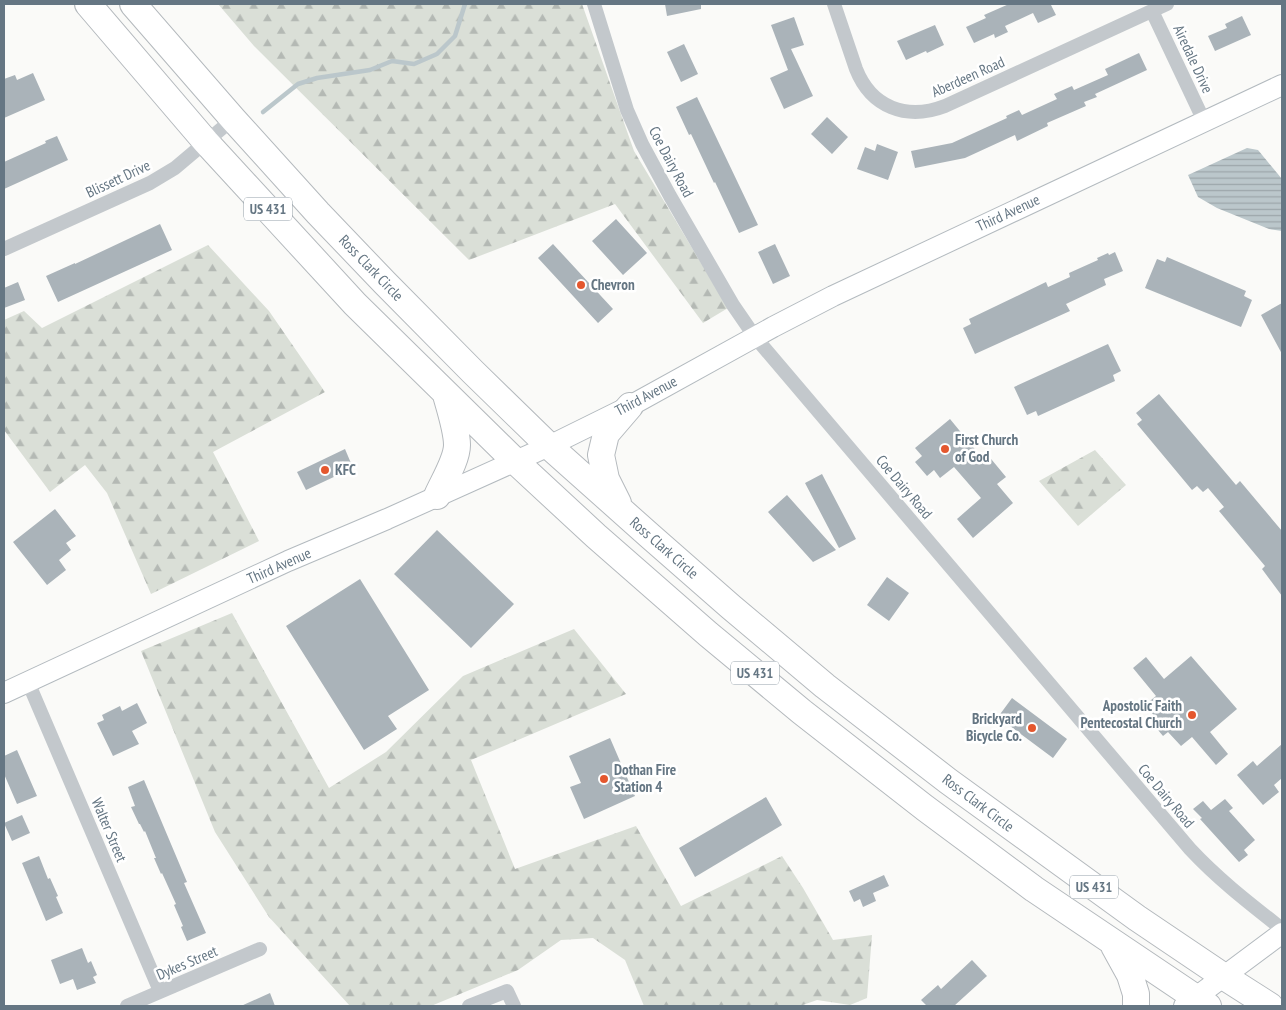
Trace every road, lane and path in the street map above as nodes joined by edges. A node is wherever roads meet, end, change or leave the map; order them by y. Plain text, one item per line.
1 (88, 4) edge
2 (133, 4) edge
3 (594, 4) edge
4 (834, 4) edge
5 (1167, 4) edge
6 (1152, 11) junction
7 (1282, 85) edge
8 (233, 119) junction
9 (1204, 121) junction
10 (206, 142) junction
11 (4, 249) edge
12 (755, 337) junction
13 (446, 395) junction
14 (630, 406) junction
15 (549, 446) junction
16 (515, 461) junction
17 (437, 496) junction
18 (621, 511) junction
19 (28, 682) junction
20 (825, 686) junction
21 (4, 693) edge
22 (802, 712) junction
23 (1282, 931) edge
24 (1113, 943) junction
25 (260, 949) dead end
26 (1223, 976) junction
27 (160, 992) junction
28 (1196, 1003) edge
29 (127, 1006) edge
30 (469, 1006) edge
31 (514, 1006) edge
32 (1136, 1006) edge
33 (1270, 1006) edge

1 - 10 highway, US 431
2 - 8 highway, Ross Clark Circle / US 431
3 - 12 street, Coe Dairy Road
4 - 6 street, Aberdeen Road
5 - 6 street, Aberdeen Road
6 - 9 street, Airedale Drive
7 - 9 street, Third Avenue
8 - 10 street, Blissett Drive
8 - 15 highway, Ross Clark Circle / US 431
9 - 12 street, Third Avenue
10 - 11 street, Blissett Drive
10 - 13 highway, US 431
12 - 14 street, Third Avenue
12 - 23 street, Coe Dairy Road
13 - 16 highway, US 431
13 - 17 highway
14 - 15 street, Third Avenue
14 - 18 highway
15 - 16 street, Third Avenue
15 - 18 highway, Ross Clark Circle / US 431
16 - 17 street, Third Avenue
16 - 22 highway, US 431
17 - 19 street, Third Avenue
18 - 20 highway, Ross Clark Circle / US 431
19 - 21 street, Third Avenue
19 - 27 street, Walter Street
20 - 22 highway
20 - 26 highway, Ross Clark Circle / US 431
22 - 24 highway, US 431
23 - 26 street
24 - 28 highway, US 431
24 - 32 highway
25 - 27 street, Dykes Street
26 - 28 street
26 - 33 highway, Ross Clark Circle / US 431
27 - 29 street, Dykes Street
30 - 31 street

